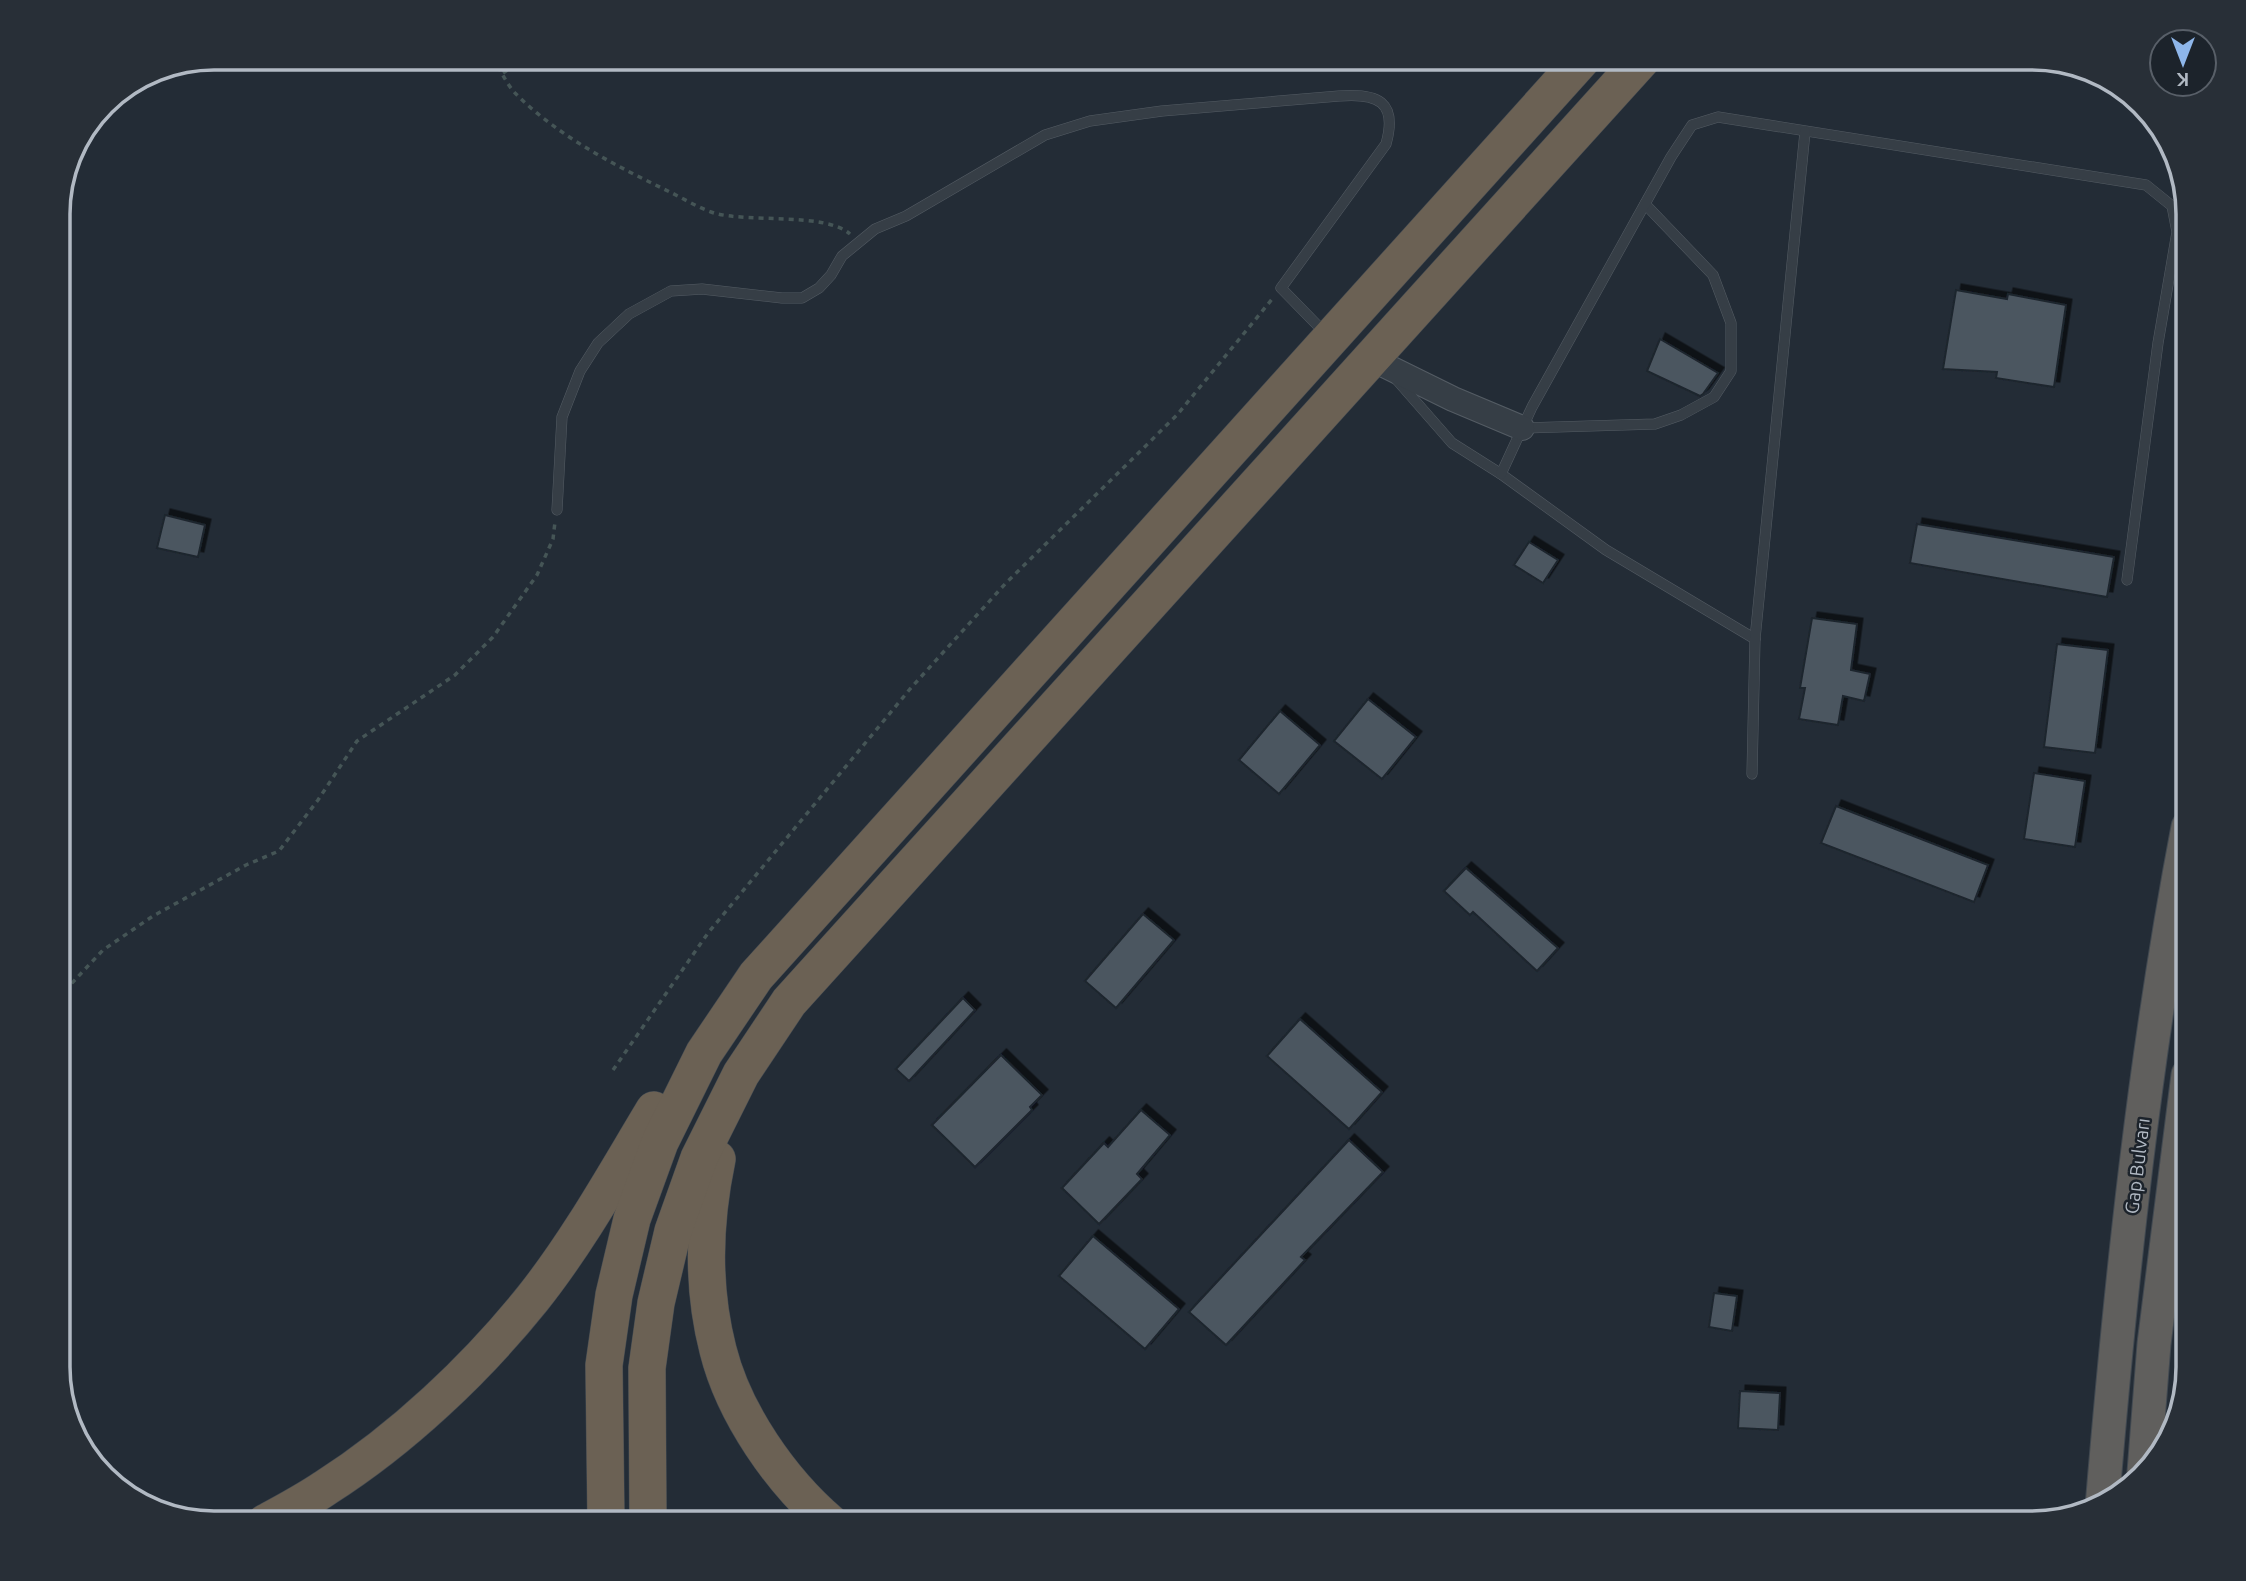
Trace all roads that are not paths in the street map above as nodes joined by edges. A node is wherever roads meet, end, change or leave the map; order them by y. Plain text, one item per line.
1 (1570, 70) edge
2 (1632, 70) edge
3 (1643, 70) edge
4 (1805, 132) junction
5 (1566, 144) junction
6 (1645, 204) junction
7 (2176, 227) edge
8 (2176, 238) edge
9 (1330, 338) junction
10 (1380, 360) junction
11 (1522, 428) junction
12 (1501, 474) junction
13 (557, 510) road end
14 (2127, 580) dead end
15 (1755, 639) junction
16 (1752, 774) dead end
17 (857, 864) junction
18 (2176, 890) edge
19 (888, 892) junction
20 (2176, 1170) edge
21 (2145, 1455) edge
22 (2103, 1492) edge
23 (286, 1511) edge
24 (606, 1511) edge
25 (648, 1511) edge
26 (818, 1511) edge

1 - 9 highway
2 - 5 highway
3 - 5 highway
4 - 6 lane
4 - 7 lane
4 - 15 lane
5 - 10 highway
6 - 11 lane
6 - 11 lane
8 - 14 lane
9 - 13 lane
9 - 17 highway
10 - 11 street
10 - 12 lane
10 - 19 highway
11 - 12 lane
12 - 15 lane
15 - 16 lane
17 - 23 highway
17 - 24 highway
18 - 22 highway, Gap Bulvarı
19 - 25 highway
19 - 26 highway
20 - 21 highway, Gap Bulvarı

